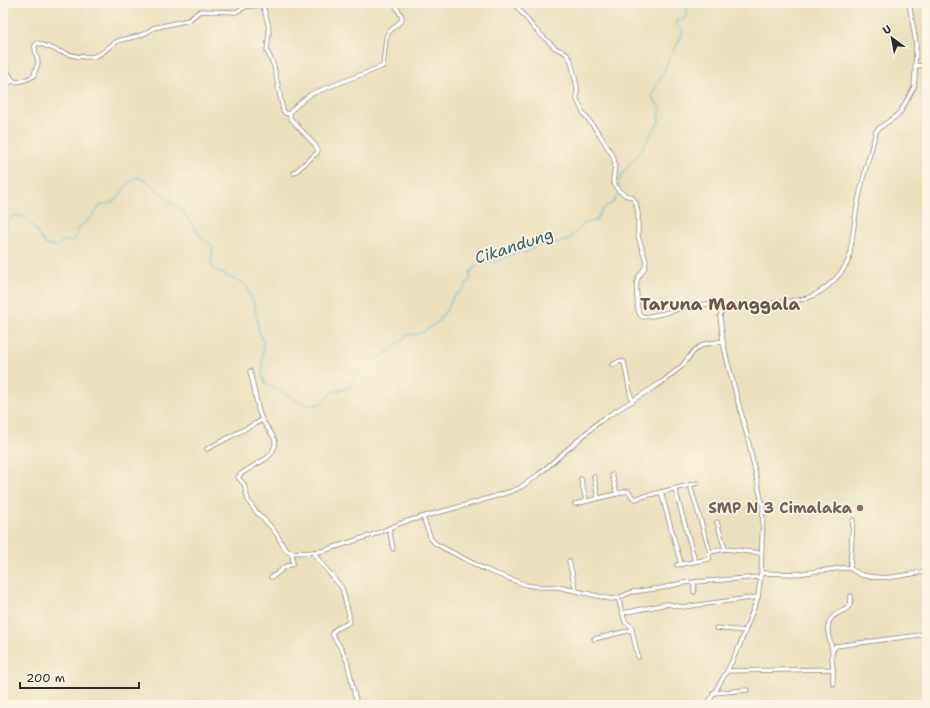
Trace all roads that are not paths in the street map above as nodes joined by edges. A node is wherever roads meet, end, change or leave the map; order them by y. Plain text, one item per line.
1 (394, 3) edge
2 (514, 3) edge
3 (909, 3) edge
4 (3, 63) edge
5 (927, 65) edge
6 (915, 66) junction
7 (14, 81) junction
8 (3, 86) edge
9 (290, 114) junction
10 (294, 173) dead end
11 (723, 308) junction
12 (723, 341) junction
13 (612, 364) dead end
14 (250, 371) dead end
15 (632, 402) junction
16 (262, 420) junction
17 (207, 449) dead end
18 (612, 475) dead end
19 (594, 477) dead end
20 (581, 479) dead end
21 (698, 483) dead end
22 (690, 485) junction
23 (675, 489) junction
24 (661, 492) junction
25 (617, 494) junction
26 (598, 498) junction
27 (586, 501) junction
28 (575, 504) dead end
29 (423, 517) junction
30 (853, 520) dead end
31 (717, 522) dead end
32 (389, 528) junction
33 (393, 549) dead end
34 (724, 549) junction
35 (292, 552) junction
36 (314, 552) junction
37 (710, 552) junction
38 (761, 553) junction
39 (569, 561) dead end
40 (695, 561) junction
41 (850, 568) junction
42 (927, 571) edge
43 (761, 575) junction
44 (271, 577) dead end
45 (694, 582) junction
46 (576, 591) junction
47 (694, 592) dead end
48 (851, 596) dead end
49 (758, 597) junction
50 (618, 598) junction
51 (623, 613) junction
52 (716, 628) dead end
53 (632, 630) junction
54 (745, 631) junction
55 (927, 634) edge
56 (594, 639) dead end
57 (832, 651) junction
58 (638, 657) dead end
59 (833, 670) junction
60 (727, 671) junction
61 (833, 684) dead end
62 (747, 690) dead end
63 (713, 693) junction
64 (358, 705) edge
65 (707, 705) edge

1 - 9 street
2 - 11 street
3 - 6 street
4 - 7 street
5 - 6 street
6 - 11 street
7 - 8 street
7 - 9 street
9 - 10 street
11 - 12 street
12 - 15 street
12 - 38 street
13 - 15 street
14 - 16 street
15 - 29 street
16 - 17 street
16 - 35 street
18 - 25 street
19 - 26 street
20 - 27 street
21 - 22 street
22 - 23 street
22 - 37 street
23 - 24 street
23 - 40 street
24 - 25 street
24 - 40 street
25 - 26 street
26 - 27 street
27 - 28 street
29 - 32 street
29 - 46 street
30 - 41 street
31 - 34 street
32 - 33 street
32 - 36 street
34 - 37 street
34 - 38 street
35 - 36 street
35 - 44 street
36 - 64 street
37 - 40 street
38 - 43 street
39 - 46 street
41 - 42 street
41 - 43 street
43 - 45 street
43 - 49 street
45 - 47 street
45 - 50 street
46 - 50 street
48 - 57 street
49 - 51 street
49 - 54 street
50 - 51 street
51 - 53 street
52 - 54 street
53 - 56 street
53 - 58 street
54 - 60 street
55 - 57 street
57 - 59 street
59 - 60 street
59 - 61 street
60 - 63 street
62 - 63 street
63 - 65 street

